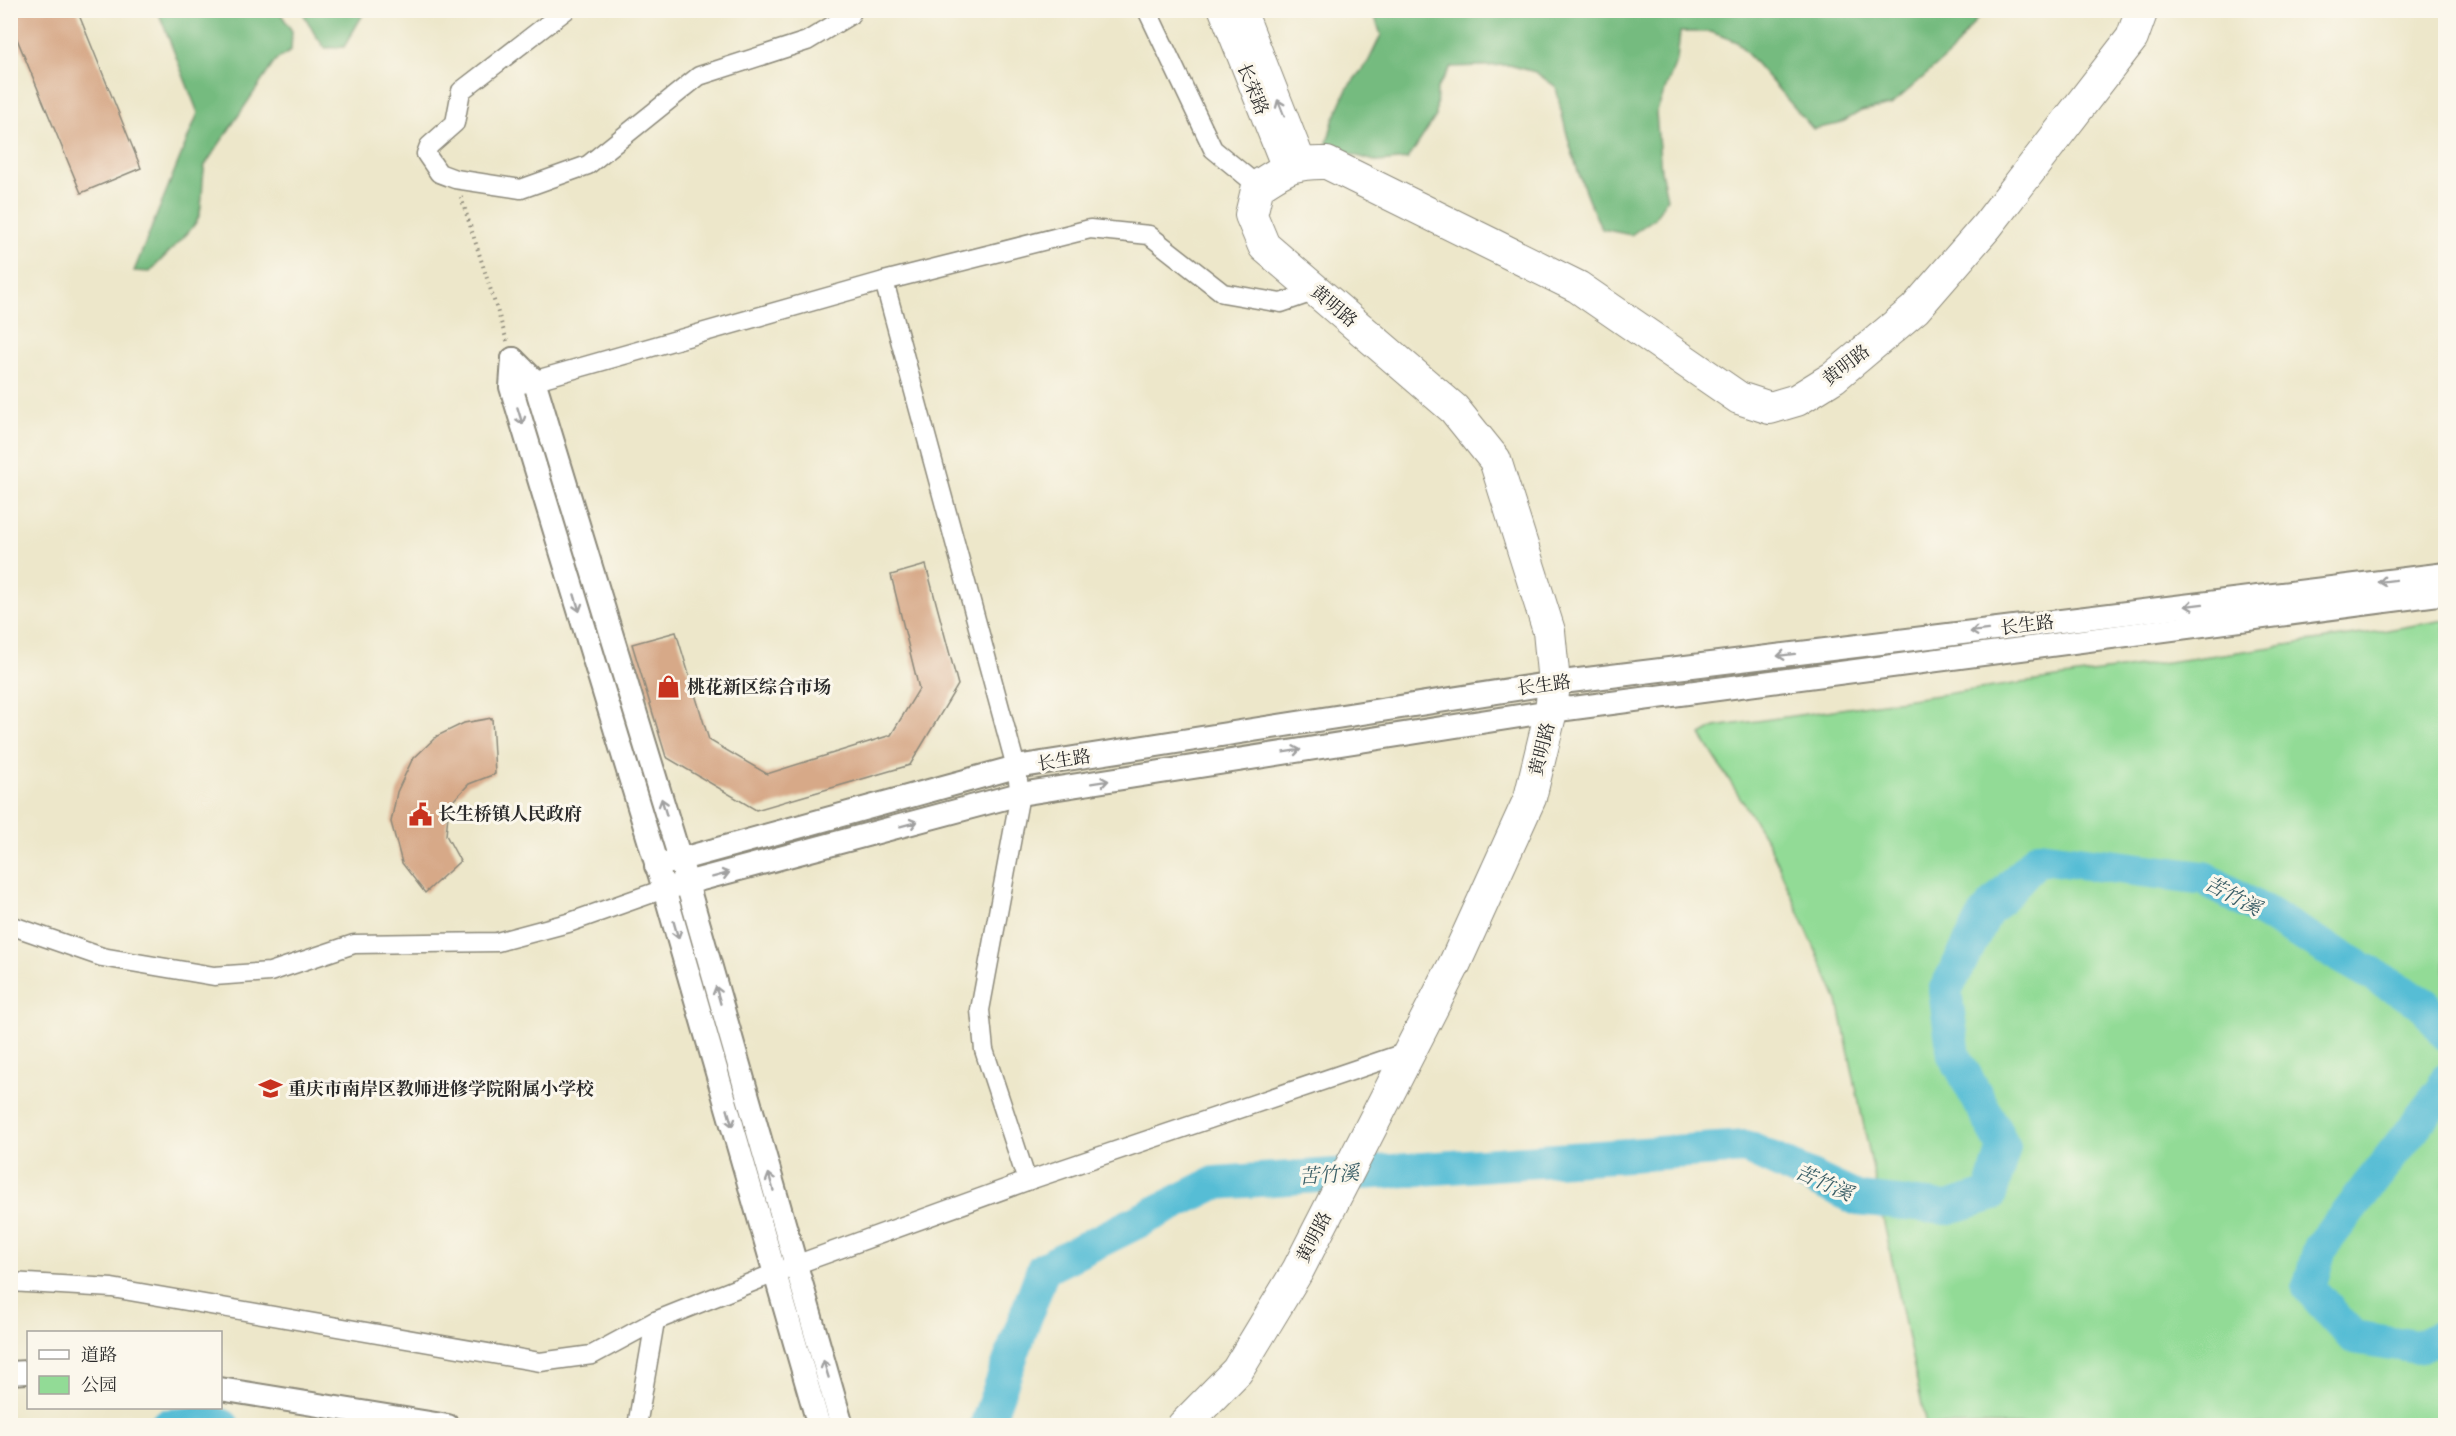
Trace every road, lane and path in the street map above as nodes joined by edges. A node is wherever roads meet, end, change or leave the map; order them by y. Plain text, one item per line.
1 (566, 10) edge
2 (853, 10) edge
3 (1147, 10) edge
4 (1222, 10) edge
5 (1243, 10) edge
6 (2142, 10) edge
7 (1294, 165) junction
8 (455, 179) junction
9 (1258, 186) junction
10 (884, 280) junction
11 (1316, 291) junction
12 (513, 359) junction
13 (534, 380) junction
14 (512, 387) junction
15 (2445, 574) edge
16 (2445, 593) edge
17 (1552, 697) junction
18 (1016, 767) junction
19 (1020, 794) junction
20 (680, 859) junction
21 (656, 866) junction
22 (687, 884) junction
23 (664, 889) junction
24 (10, 925) edge
25 (1405, 1062) junction
26 (1028, 1181) junction
27 (785, 1268) junction
28 (10, 1282) edge
29 (655, 1321) junction
30 (27, 1372) edge
31 (10, 1373) edge
32 (222, 1389) edge
33 (448, 1425) edge
34 (636, 1425) edge
35 (819, 1425) edge
36 (842, 1425) edge
37 (1183, 1425) edge

1 - 8 street
2 - 8 street
3 - 9 street
4 - 7 main road, 长荣路
7 -> 5 main road, 长荣路
6 - 7 highway, 黄明路
7 - 9 highway
8 - 12 path
9 - 11 highway, 黄明路
10 - 11 street
10 - 13 street
10 - 18 street
11 - 17 highway, 黄明路
12 - 13 street
12 - 14 street
13 - 14 street
20 -> 13 street
14 -> 21 street
15 -> 17 street, 长生路
16 - 17 street, 长生路
17 - 18 street, 长生路
19 -> 17 street, 长生路
17 - 25 highway, 黄明路
18 - 19 street
18 - 20 street, 长生路
22 -> 19 street, 长生路
19 - 26 street
20 - 21 street, 长生路
20 - 22 street
21 - 23 street
22 - 23 street, 长生路
27 -> 22 street
23 - 24 street
23 -> 27 street
25 - 26 street
25 - 37 highway, 黄明路
26 - 27 street
27 - 29 street
27 - 35 street
36 -> 27 street
28 - 29 street
29 - 34 street
30 - 31 street
32 - 33 street

